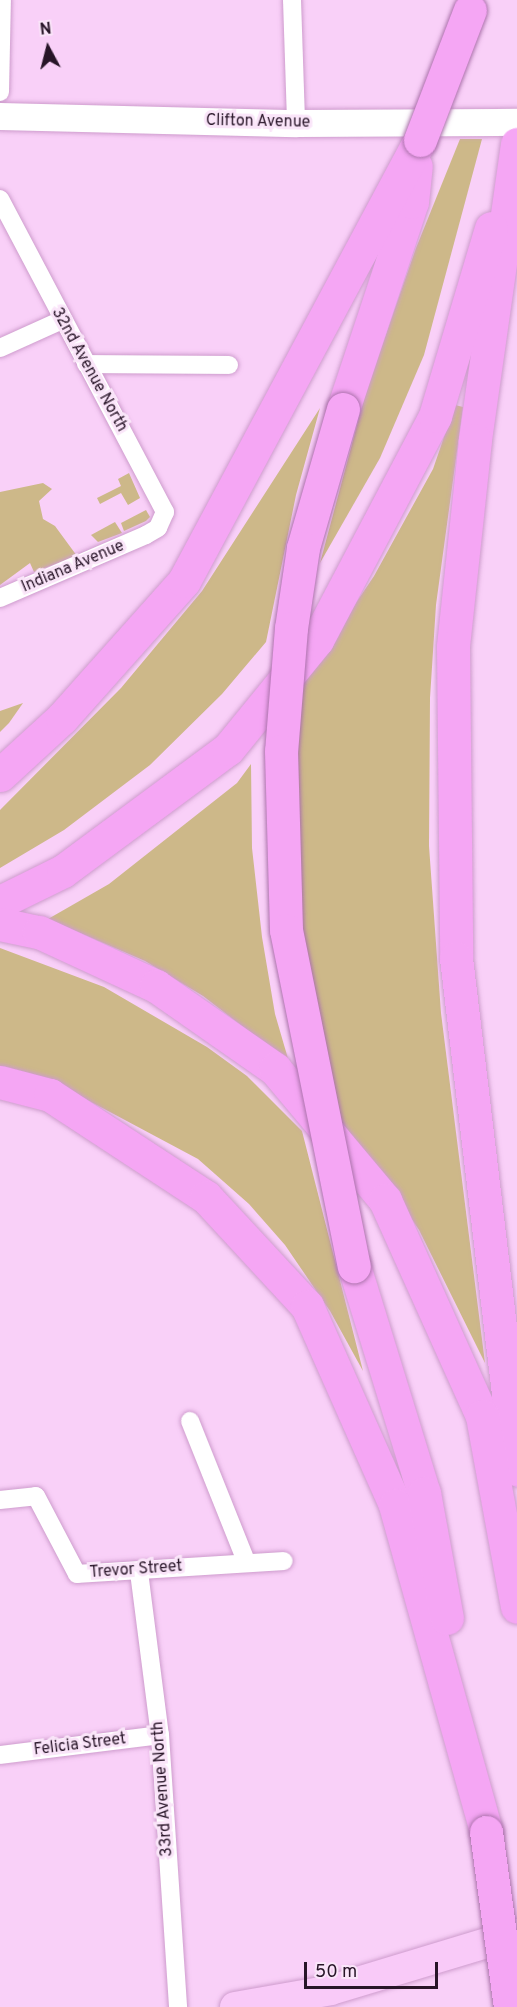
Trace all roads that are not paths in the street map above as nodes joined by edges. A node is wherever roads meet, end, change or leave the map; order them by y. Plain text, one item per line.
1 (2, 0) edge
2 (292, 0) edge
3 (472, 5) edge
4 (0, 92) edge
5 (0, 116) edge
6 (517, 122) edge
7 (296, 123) junction
8 (419, 142) junction
9 (517, 143) edge
10 (0, 199) edge
11 (62, 320) junction
12 (0, 348) edge
13 (86, 364) junction
14 (229, 365) dead end
15 (146, 536) joint
16 (0, 598) edge
17 (0, 775) edge
18 (0, 902) edge
19 (0, 924) edge
20 (0, 1082) edge
21 (190, 1420) dead end
22 (517, 1469) edge
23 (0, 1500) edge
24 (246, 1561) junction
25 (284, 1561) dead end
26 (139, 1572) junction
27 (517, 1607) edge
28 (160, 1735) junction
29 (0, 1755) edge
30 (486, 1832) junction
31 (517, 1934) edge
32 (332, 1999) edge
33 (178, 2007) edge
34 (235, 2007) edge
35 (510, 2007) edge

1 - 4 street
2 - 7 street
3 - 8 highway, bridge
5 - 7 street, Clifton Avenue
6 - 7 street, Clifton Avenue
8 - 17 highway
8 - 30 highway, bridge
9 - 18 highway
9 - 22 highway
10 - 11 street, 32nd Avenue North
11 - 12 street
11 - 13 street, 32nd Avenue North
13 - 14 street
13 - 15 street, 32nd Avenue North
15 - 16 street, Indiana Avenue
19 - 27 highway
20 - 30 highway
21 - 24 street
23 - 26 street, Trevor Street
24 - 25 street, Trevor Street
24 - 26 street, Trevor Street
26 - 28 street, 33rd Avenue North
28 - 29 street, Felicia Street
28 - 33 street, 33rd Avenue North
30 - 35 highway, bridge
31 - 32 main road
32 - 34 main road

